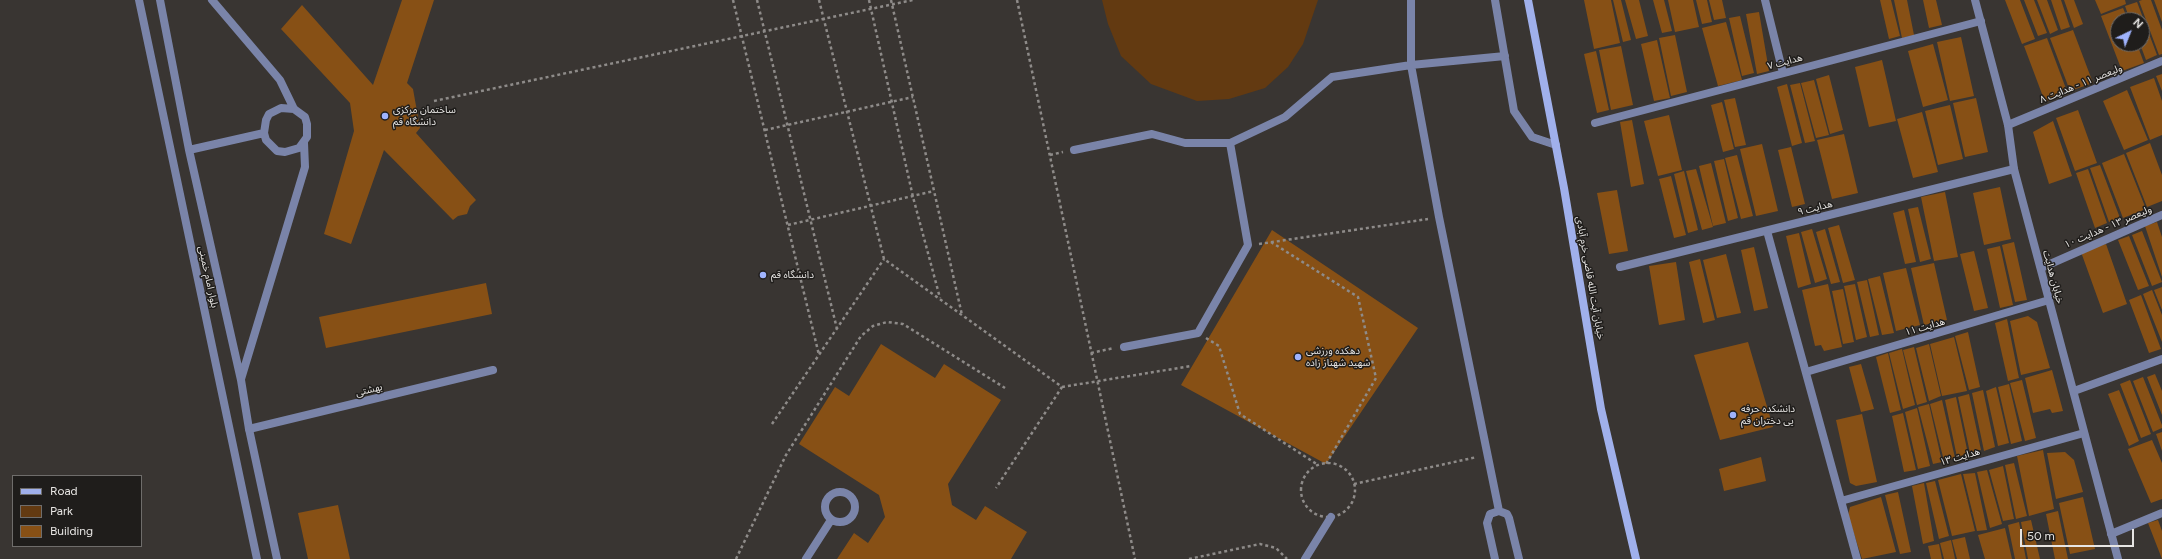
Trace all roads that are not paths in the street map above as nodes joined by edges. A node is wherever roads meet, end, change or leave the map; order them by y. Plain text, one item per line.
1 (139, 0) edge
2 (160, 0) edge
3 (212, 0) edge
4 (1411, 0) edge
5 (1495, 0) edge
6 (1528, 0) edge
7 (1764, 0) edge
8 (1975, 0) edge
9 (1981, 21) junction
10 (1505, 56) junction
11 (2162, 61) edge
12 (1411, 65) junction
13 (1783, 73) junction
14 (294, 109) junction
15 (1595, 123) dead end
16 (2008, 125) junction
17 (264, 133) junction
18 (304, 143) junction
19 (1230, 143) junction
20 (1556, 146) junction
21 (190, 150) junction
22 (1074, 150) dead end
23 (2014, 169) junction
24 (2162, 215) edge
25 (1767, 231) junction
26 (1620, 268) dead end
27 (2040, 268) junction
28 (2049, 300) junction
29 (1124, 346) road end
30 (2162, 359) edge
31 (494, 370) dead end
32 (1806, 372) junction
33 (241, 380) junction
34 (2074, 391) junction
35 (249, 429) junction
36 (2084, 433) junction
37 (1841, 501) junction
38 (1499, 511) junction
39 (2162, 513) edge
40 (1331, 517) road end
41 (831, 520) dead end
42 (2111, 534) junction
43 (257, 559) edge
44 (277, 559) edge
45 (806, 559) edge
46 (1305, 559) edge
47 (1495, 559) edge
48 (1519, 559) edge
49 (1636, 559) edge
50 (1857, 559) edge
51 (2118, 559) edge

1 - 43 street, بلوار امام خمینی
2 - 21 street, بلوار امام خمینی
3 - 14 street
4 - 12 street
5 - 10 street
6 - 20 main road, خیابان آیت الله قاضی خرم آبادی
7 - 13 street
8 - 9 street, خیابان هدایت
9 - 13 street, هدایت ۷
9 - 16 street, خیابان هدایت
10 - 12 street
10 - 20 street
11 - 16 street, ولیعصر ۱۱ - هدایت ۸
12 - 19 street
12 - 38 street
13 - 15 street, هدایت ۷
14 - 17 street
14 - 18 street
16 - 23 street, خیابان هدایت
17 - 18 street
17 - 21 street
18 - 33 street
19 - 22 street
19 - 29 street
20 - 49 main road, خیابان آیت الله قاضی خرم آبادی
21 - 33 street, بلوار امام خمینی
23 - 25 street, هدایت ۹
23 - 27 street, خیابان هدایت
24 - 27 street, ولیعصر ۱۳ - هدایت ۱۰
25 - 26 street, هدایت ۹
25 - 32 street
27 - 28 street, خیابان هدایت
28 - 32 street, هدایت ۱۱
28 - 34 street, خیابان هدایت
30 - 34 street
31 - 35 street, بهشتی
32 - 37 street
33 - 35 street, بلوار امام خمینی
34 - 36 street, خیابان هدایت
35 - 44 street, بلوار امام خمینی
36 - 37 street, هدایت ۱۳
36 - 42 street, خیابان هدایت
37 - 50 street
38 - 47 street
38 - 48 street
39 - 42 street
40 - 46 street
41 - 45 street
42 - 51 street, خیابان هدایت

